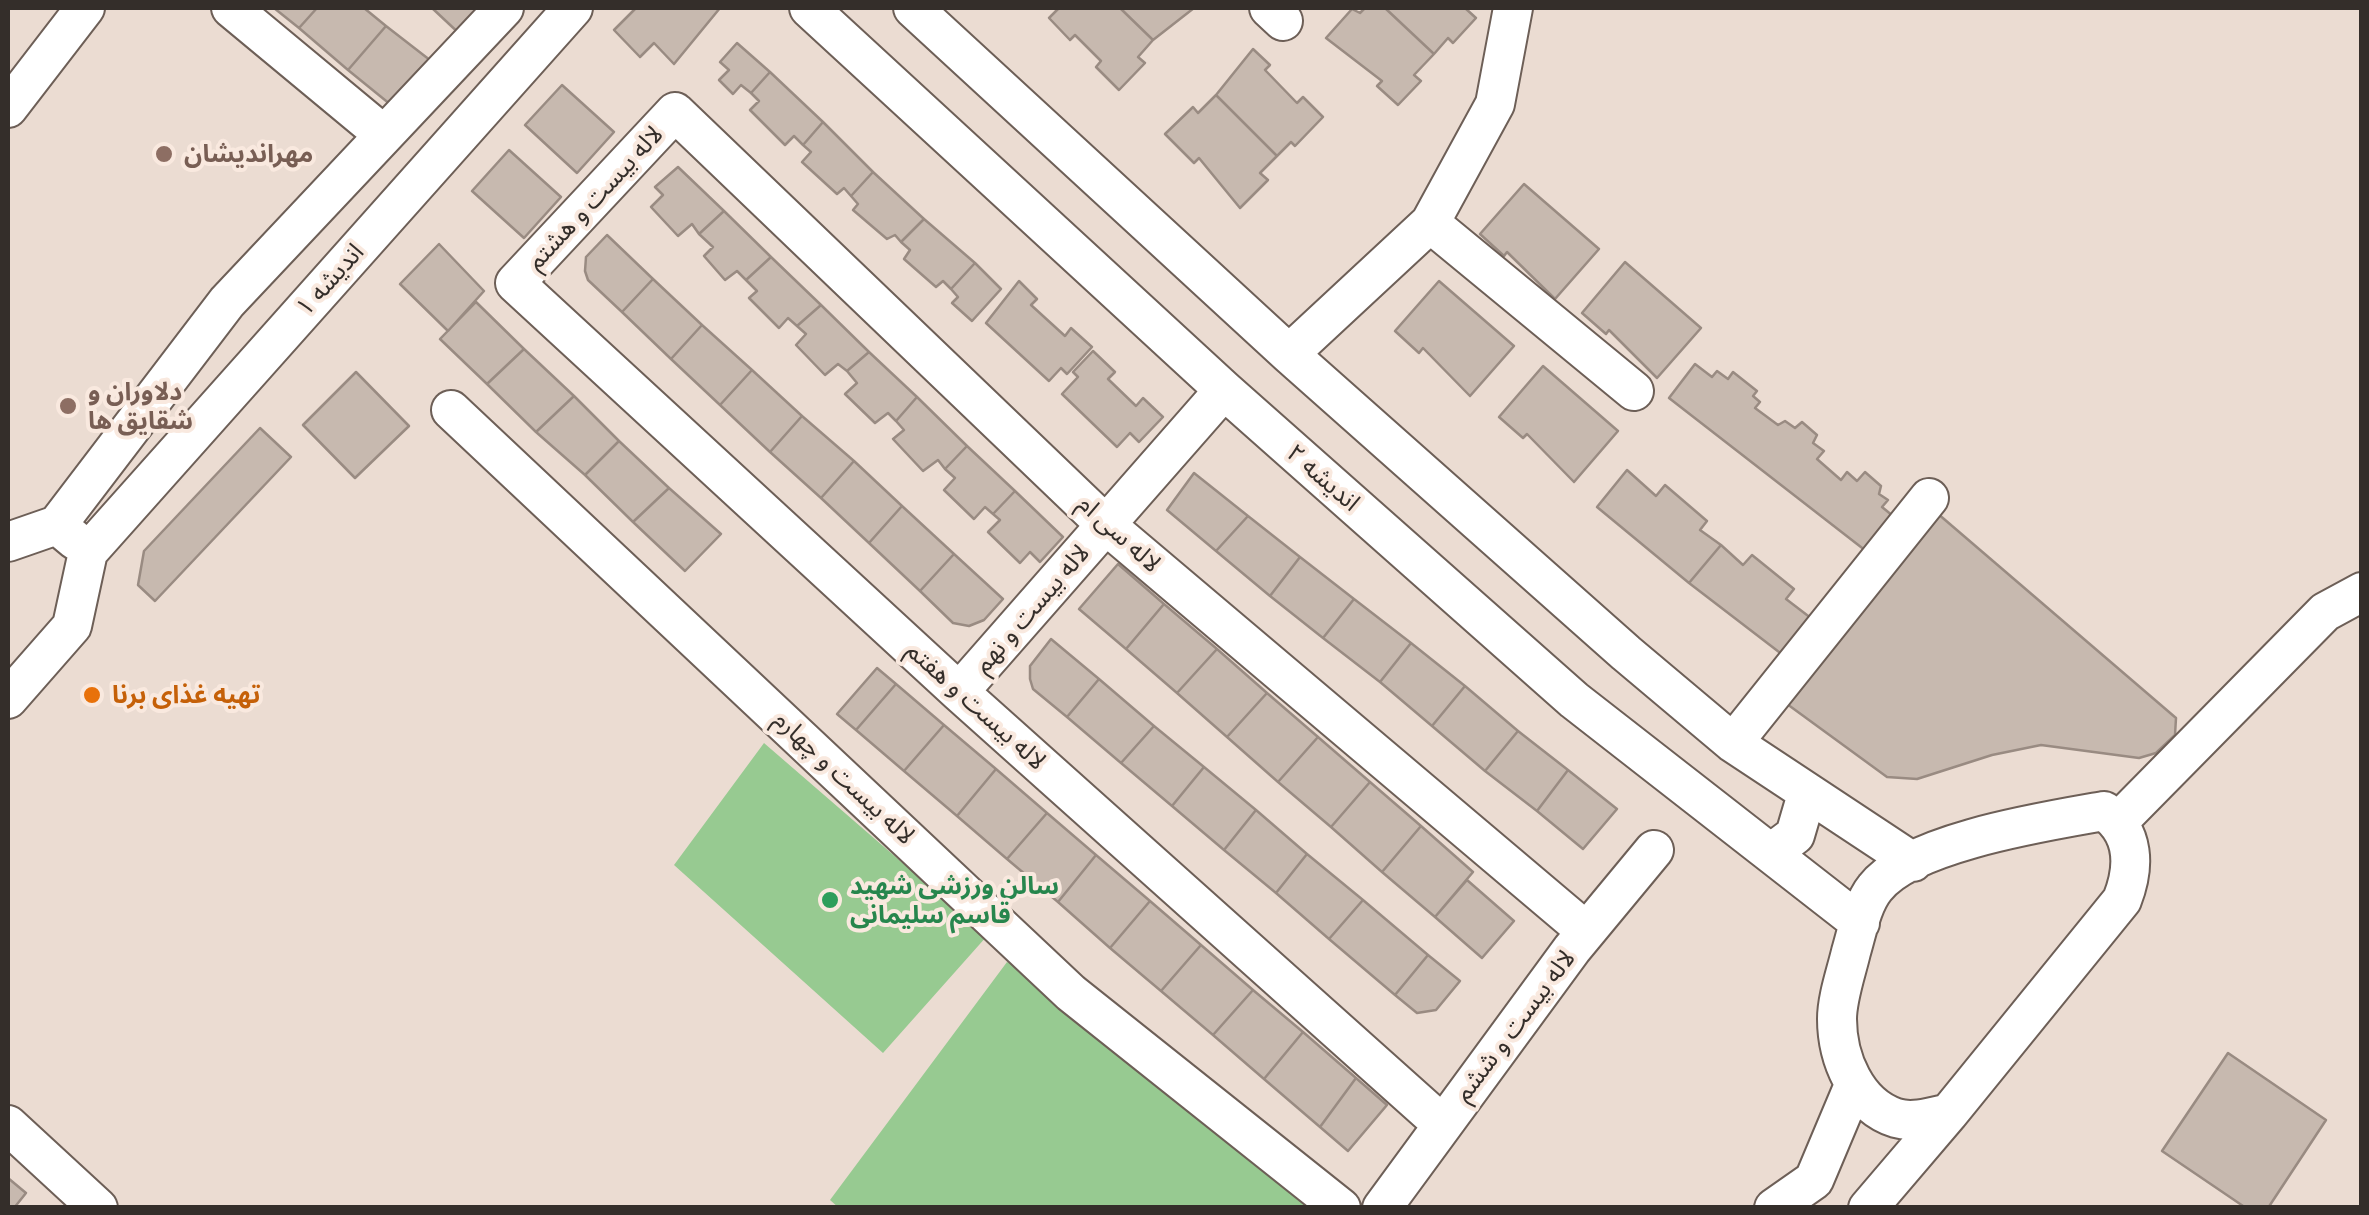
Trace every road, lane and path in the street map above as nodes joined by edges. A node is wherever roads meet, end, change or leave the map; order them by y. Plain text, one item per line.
1 (85, 8) edge
2 (231, 8) edge
3 (504, 8) edge
4 (573, 8) edge
5 (809, 8) edge
6 (913, 8) edge
7 (1513, 8) edge
8 (8, 108) edge
9 (674, 112) joint
10 (384, 135) junction
11 (1430, 224) junction
12 (516, 283) joint
13 (1290, 354) junction
14 (1224, 390) junction
15 (1634, 391) dead end
16 (451, 410) dead end
17 (1929, 498) dead end
18 (58, 524) junction
19 (1106, 525) junction
20 (8, 542) edge
21 (88, 552) junction
22 (2362, 592) edge
23 (959, 692) junction
24 (8, 699) edge
25 (1733, 743) junction
26 (1807, 794) junction
27 (2119, 821) junction
28 (1654, 850) dead end
29 (1771, 853) junction
30 (1912, 862) junction
31 (1860, 923) junction
32 (1586, 931) junction
33 (1854, 1085) junction
34 (1949, 1113) junction
35 (1442, 1124) junction
36 (8, 1125) edge
37 (98, 1208) edge
38 (1341, 1208) edge
39 (1382, 1208) edge
40 (1774, 1208) edge
41 (1868, 1208) edge

1 - 8 street
2 - 10 street
3 - 10 street
4 - 21 street, اندیشه ۱
5 - 14 street, اندیشه ۲
6 - 13 street
7 - 11 street
9 - 12 street, لاله بیست و هشتم
9 - 19 street, لاله سی ام
10 - 18 street
11 - 13 street
11 - 15 street
12 - 23 street, لاله بیست و هفتم
13 - 25 street
14 - 19 street, لاله بیست و نهم
14 - 29 street, اندیشه ۲
16 - 38 street, لاله بیست و چهارم
17 - 25 street
18 - 20 street
18 - 21 street
19 - 23 street, لاله بیست و نهم
19 - 32 street, لاله سی ام
21 - 24 street, اندیشه ۱
22 - 27 street
23 - 35 street, لاله بیست و هفتم
25 - 26 street
26 - 29 street
26 - 30 street
27 - 30 street
27 - 34 street
28 - 32 street, لاله بیست و ششم
29 - 31 street, اندیشه ۲
30 - 31 street
31 - 33 street
32 - 35 street, لاله بیست و ششم
33 - 34 street
33 - 40 street
34 - 41 street
35 - 39 street, لاله بیست و ششم
36 - 37 street

